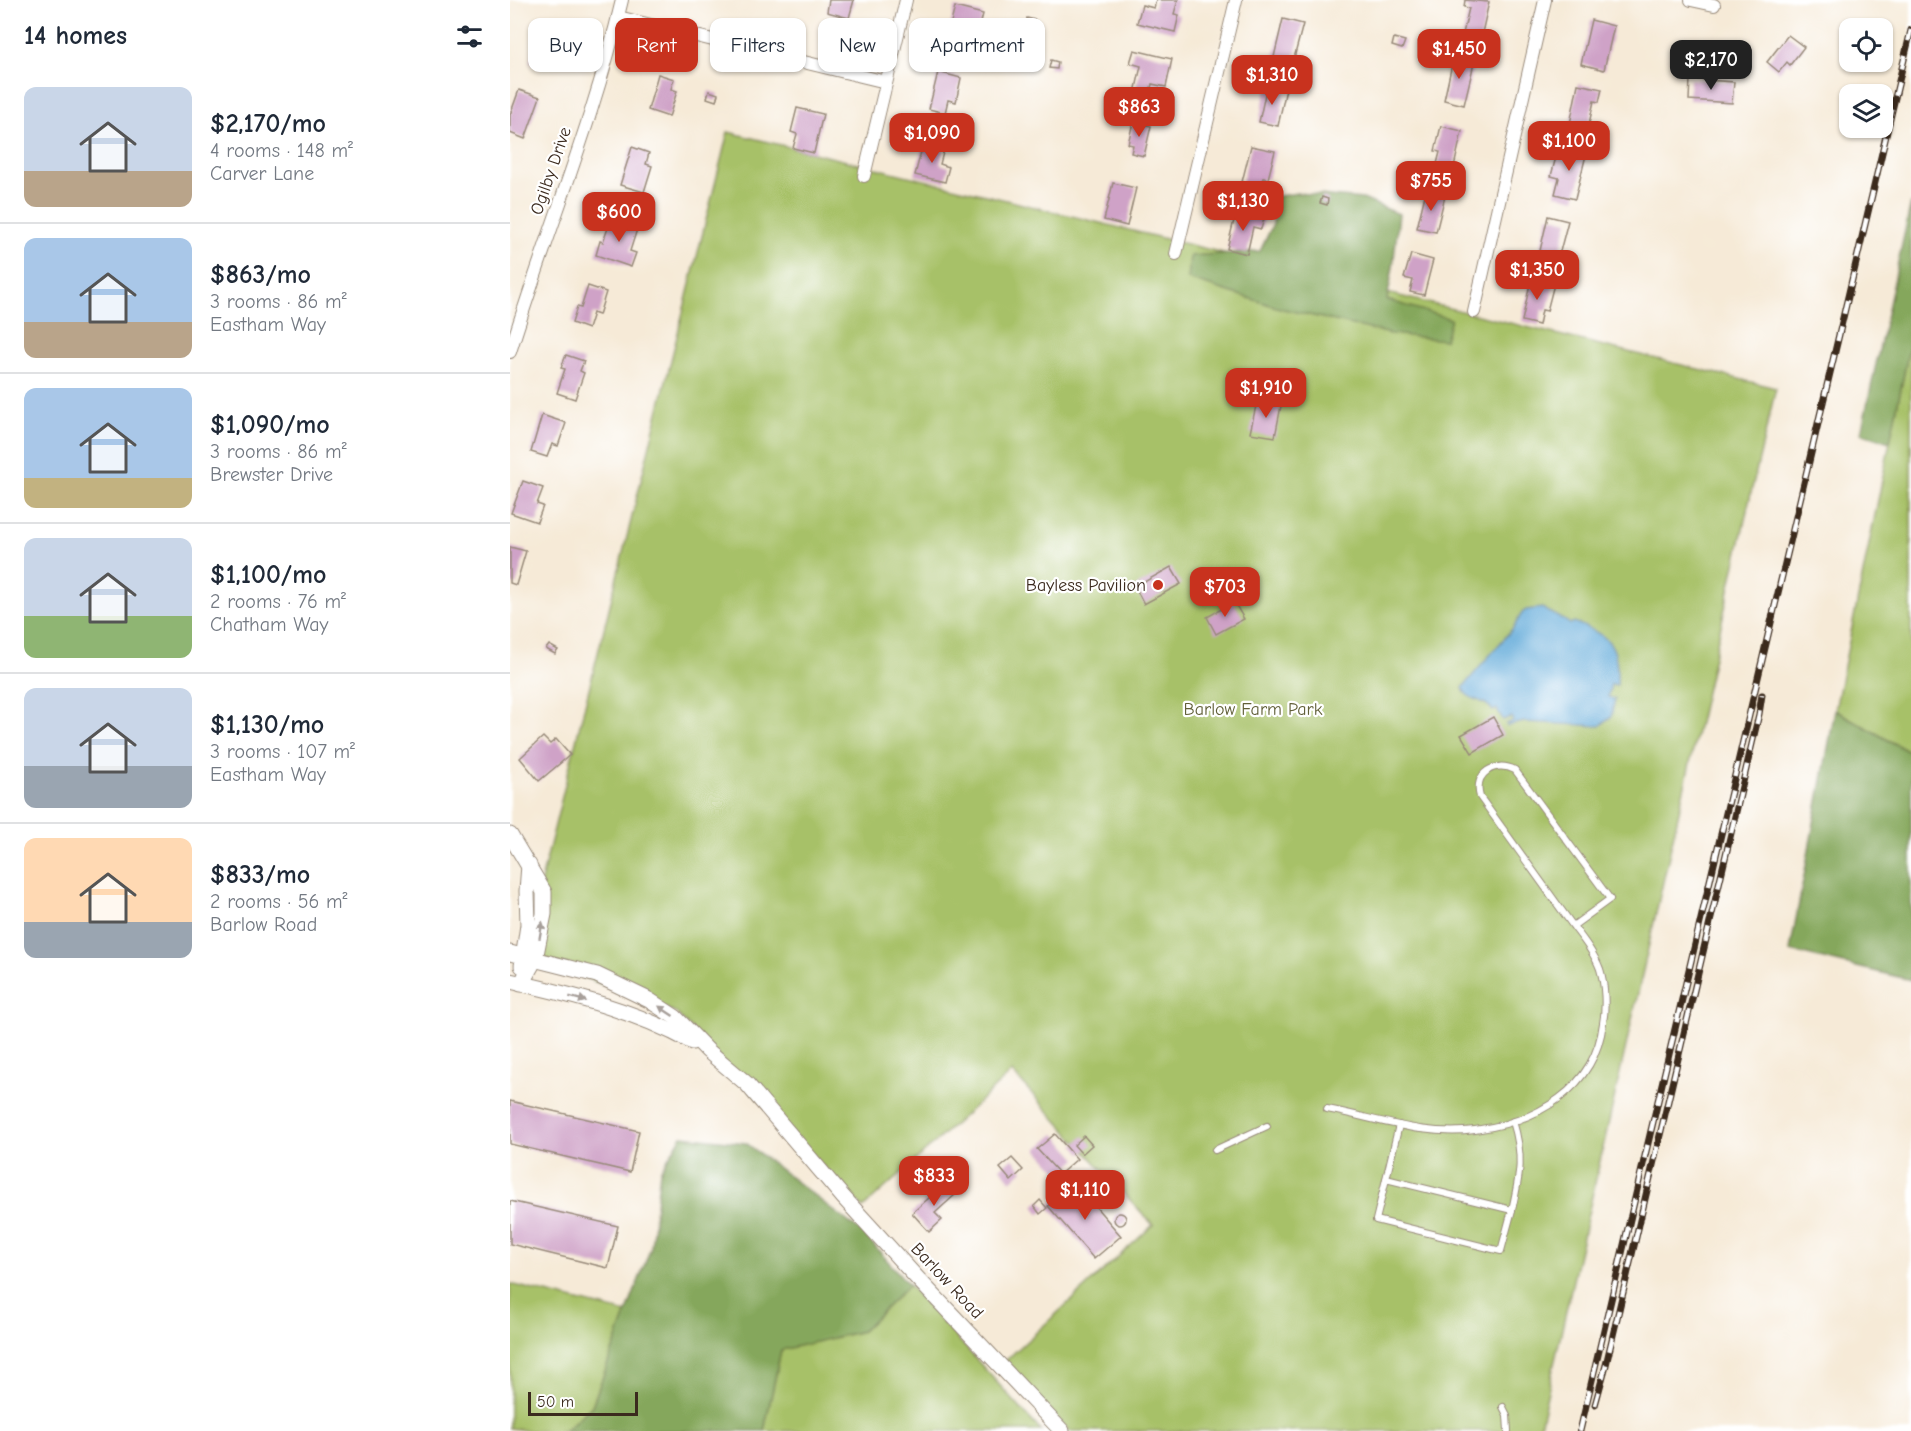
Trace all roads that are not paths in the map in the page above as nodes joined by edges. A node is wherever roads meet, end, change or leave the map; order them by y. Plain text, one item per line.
1 (622, 0) edge
2 (906, 0) edge
3 (1236, 0) edge
4 (1545, 0) edge
5 (1691, 0) edge
6 (1714, 5) dead end
7 (618, 17) junction
8 (886, 82) junction
9 (864, 176) dead end
10 (1176, 254) dead end
11 (1474, 312) dead end
12 (515, 315) edge
13 (510, 352) edge
14 (510, 835) edge
15 (1573, 926) junction
16 (522, 956) edge
17 (516, 983) edge
18 (708, 1051) junction
19 (1327, 1109) dead end
20 (1513, 1121) junction
21 (1399, 1125) junction
22 (1267, 1126) dead end
23 (1215, 1150) dead end
24 (1386, 1179) junction
25 (1512, 1210) junction
26 (1503, 1407) dead end
27 (1062, 1431) edge
28 (1508, 1431) edge

1 - 7 street, Ogilby Drive
2 - 8 street
3 - 10 street
4 - 11 street
5 - 6 street
7 - 8 street
7 - 12 street, Ogilby Drive
8 - 9 street
12 - 13 street, Ogilby Drive
14 - 16 street, Barlow Road
15 - 15 lane
15 - 20 lane
16 - 17 street, Barlow Road
18 -> 16 street, Barlow Road
17 -> 18 street, Barlow Road
18 - 27 street, Barlow Road
19 - 21 lane
20 - 21 lane
20 - 25 lane
21 - 24 lane
22 - 23 lane
24 - 25 lane
24 - 25 lane
26 - 28 lane

